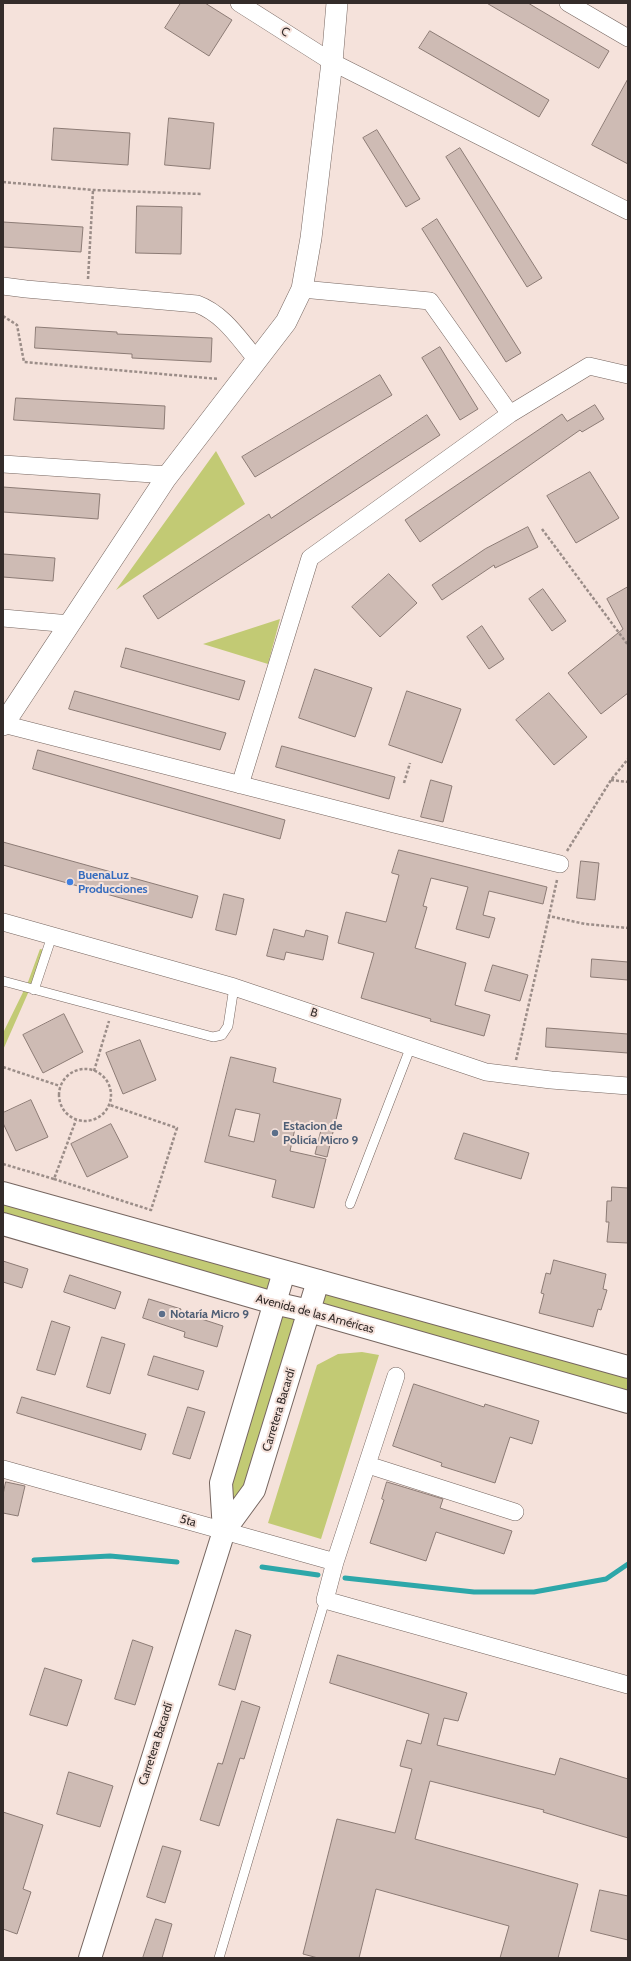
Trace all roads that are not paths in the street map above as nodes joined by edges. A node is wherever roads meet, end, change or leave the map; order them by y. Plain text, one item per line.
1 (239, 3) edge
2 (337, 3) edge
3 (568, 3) edge
4 (628, 38) edge
5 (332, 62) junction
6 (628, 211) edge
7 (3, 286) edge
8 (302, 289) junction
9 (257, 360) junction
10 (628, 375) edge
11 (510, 414) junction
12 (3, 464) edge
13 (168, 475) junction
14 (3, 618) edge
15 (70, 624) junction
16 (3, 724) edge
17 (240, 785) junction
18 (560, 864) road end
19 (3, 922) edge
20 (52, 936) junction
21 (3, 982) edge
22 (234, 987) junction
23 (34, 990) junction
24 (411, 1046) junction
25 (628, 1086) edge
26 (3, 1193) edge
27 (350, 1204) dead end
28 (3, 1224) edge
29 (284, 1272) junction
30 (318, 1281) junction
31 (274, 1303) junction
32 (309, 1311) junction
33 (628, 1367) edge
34 (396, 1376) dead end
35 (628, 1402) edge
36 (368, 1465) junction
37 (3, 1469) edge
38 (515, 1512) dead end
39 (224, 1531) junction
40 (335, 1562) junction
41 (325, 1600) junction
42 (628, 1685) edge
43 (90, 1958) edge
44 (219, 1958) edge

1 - 5 street, C
2 - 5 street
3 - 4 street
5 - 6 street, C
5 - 8 street
7 - 9 street
8 - 9 street
8 - 11 street
9 - 13 street
10 - 11 street
11 - 17 street
12 - 13 street
13 - 15 street
14 - 15 street
15 - 16 street
16 - 17 street
17 - 18 street
19 - 20 street, B
20 - 22 street, B
20 - 23 lane
21 - 23 lane
22 - 23 lane
22 - 24 street, B
24 - 25 street, B
24 - 27 lane
26 - 29 main road
28 - 31 main road, Avenida de las Américas
29 - 30 main road
29 - 31 main road, Carretera Bacardí
30 - 32 main road, Carretera Bacardí
30 - 33 main road
31 - 32 main road, Avenida de las Américas
31 - 39 main road, Carretera Bacardí
32 - 35 main road, Avenida de las Américas
32 - 39 main road, Carretera Bacardí
34 - 36 street
36 - 38 street
36 - 40 street
37 - 39 street, 5ta
39 - 40 street, 5ta
39 - 43 main road, Carretera Bacardí
40 - 41 street
41 - 42 street
41 - 44 lane

